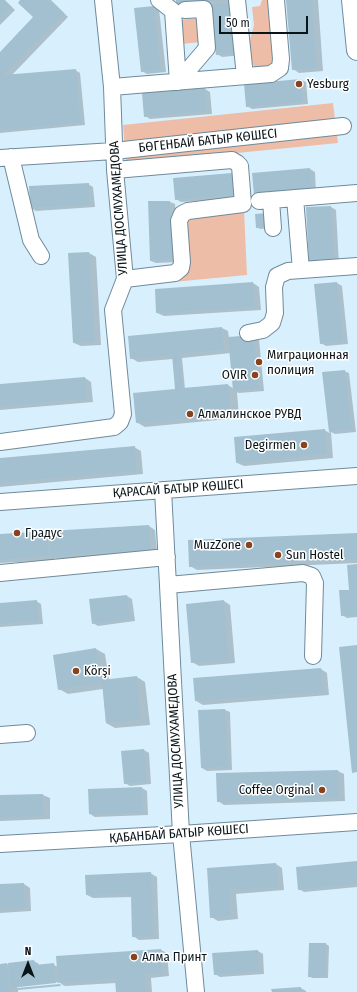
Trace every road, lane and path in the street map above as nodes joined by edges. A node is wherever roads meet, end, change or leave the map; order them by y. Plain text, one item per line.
1 (103, 0) edge
2 (159, 0) edge
3 (237, 0) edge
4 (276, 0) edge
5 (352, 0) edge
6 (184, 10) dead end
7 (357, 50) edge
8 (245, 76) junction
9 (178, 82) junction
10 (112, 87) junction
11 (343, 126) dead end
12 (114, 151) junction
13 (6, 158) edge
14 (115, 170) junction
15 (357, 193) edge
16 (295, 198) junction
17 (273, 228) dead end
18 (41, 256) dead end
19 (357, 266) edge
20 (301, 270) junction
21 (125, 279) junction
22 (248, 333) dead end
23 (0, 442) edge
24 (357, 476) edge
25 (163, 490) junction
26 (0, 502) edge
27 (167, 557) junction
28 (0, 573) edge
29 (168, 585) junction
30 (313, 656) dead end
31 (27, 733) dead end
32 (0, 734) edge
33 (357, 822) edge
34 (181, 834) junction
35 (0, 844) edge
36 (196, 992) edge

1 - 10 street, УЛИЦА ДОСМУХАМЕДОВА
2 - 9 street
3 - 8 street
4 - 8 street
5 - 7 main road
6 - 9 street
8 - 9 street
9 - 10 street
10 - 12 street, УЛИЦА ДОСМУХАМЕДОВА
11 - 12 street, БӨГЕНБАЙ БАТЫР КӨШЕСІ
12 - 13 street, БӨГЕНБАЙ БАТЫР КӨШЕСІ
12 - 14 street, УЛИЦА ДОСМУХАМЕДОВА
13 - 18 street
14 - 21 street, УЛИЦА ДОСМУХАМЕДОВА
14 - 21 street
15 - 16 street
16 - 17 street
16 - 20 street
19 - 20 street
20 - 22 street
21 - 23 street, УЛИЦА ДОСМУХАМЕДОВА
24 - 25 street, ҚАРАСАЙ БАТЫР КӨШЕСІ
25 - 26 street, ҚАРАСАЙ БАТЫР КӨШЕСІ
25 - 27 street, УЛИЦА ДОСМУХАМЕДОВА
27 - 28 street
27 - 29 street, УЛИЦА ДОСМУХАМЕДОВА
29 - 30 street
29 - 34 street, УЛИЦА ДОСМУХАМЕДОВА
31 - 32 street
33 - 34 street, ҚАБАНБАЙ БАТЫР КӨШЕСІ
34 - 35 street, ҚАБАНБАЙ БАТЫР КӨШЕСІ
34 - 36 street, УЛИЦА ДОСМУХАМЕДОВА

